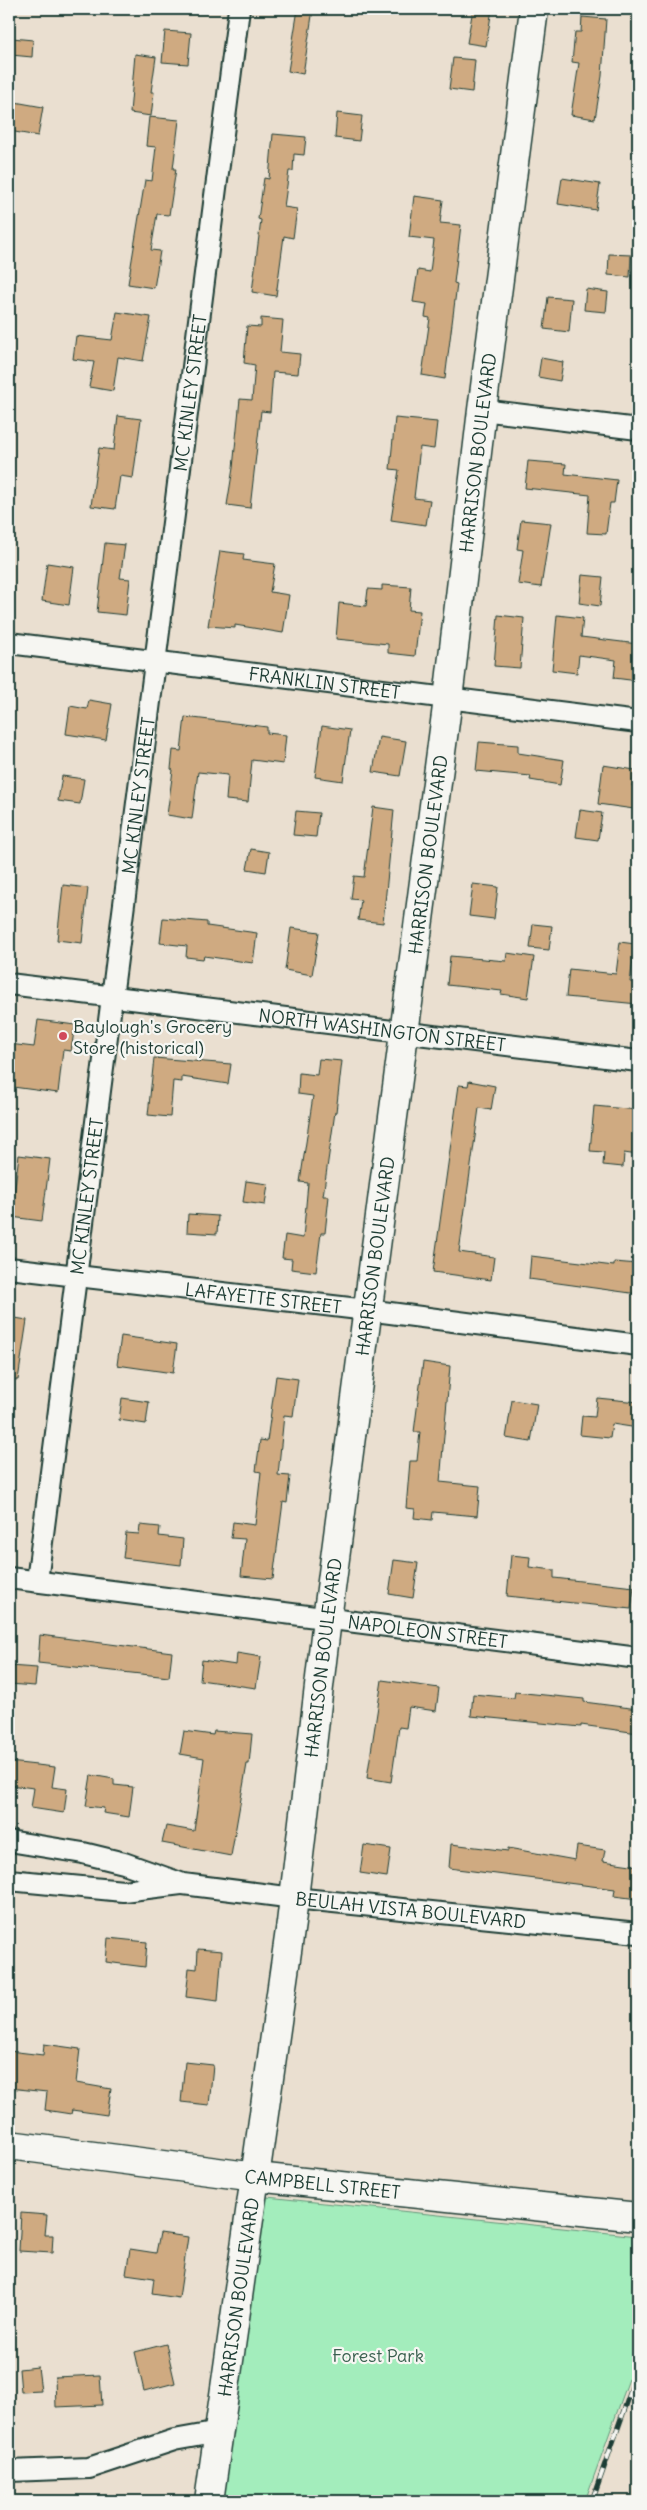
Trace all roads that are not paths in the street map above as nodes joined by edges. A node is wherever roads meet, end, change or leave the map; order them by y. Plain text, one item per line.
1 (240, 9) edge
2 (534, 9) edge
3 (482, 410) junction
4 (638, 429) edge
5 (9, 643) edge
6 (154, 661) junction
7 (448, 699) junction
8 (638, 722) edge
9 (9, 984) edge
10 (113, 998) junction
11 (403, 1030) junction
12 (638, 1061) edge
13 (9, 1268) edge
14 (75, 1276) junction
15 (367, 1310) junction
16 (638, 1345) edge
17 (9, 1578) edge
18 (37, 1581) junction
19 (327, 1619) junction
20 (638, 1658) edge
21 (9, 1841) edge
22 (9, 1880) edge
23 (183, 1884) junction
24 (294, 1898) junction
25 (638, 1933) edge
26 (9, 2145) edge
27 (256, 2177) junction
28 (630, 2216) edge
29 (219, 2432) junction
30 (9, 2471) edge
31 (209, 2501) edge

1 - 6 street, MC KINLEY STREET
2 - 3 street, HARRISON BOULEVARD
3 - 4 street
3 - 7 street, HARRISON BOULEVARD
5 - 6 street, FRANKLIN STREET
6 - 7 street, FRANKLIN STREET
6 - 10 street, MC KINLEY STREET
7 - 8 street, FRANKLIN STREET
7 - 11 street, HARRISON BOULEVARD
9 - 10 street, NORTH WASHINGTON STREET
10 - 11 street, NORTH WASHINGTON STREET
10 - 14 street, MC KINLEY STREET
11 - 12 street, NORTH WASHINGTON STREET
11 - 15 street, HARRISON BOULEVARD
13 - 14 street, LAFAYETTE STREET
14 - 15 street, LAFAYETTE STREET
14 - 18 street, MC KINLEY STREET
15 - 16 street, LAFAYETTE STREET
15 - 19 street, HARRISON BOULEVARD
17 - 18 street, NAPOLEON STREET
18 - 19 street, NAPOLEON STREET
19 - 20 street, NAPOLEON STREET
19 - 24 street, HARRISON BOULEVARD
21 - 23 street, BEULAH VISTA BOULEVARD
22 - 23 street, BEULAH VISTA BOULEVARD
23 - 24 street, BEULAH VISTA BOULEVARD
24 - 25 street, BEULAH VISTA BOULEVARD
24 - 27 street, HARRISON BOULEVARD
26 - 27 street, CAMPBELL STREET
27 - 28 street, CAMPBELL STREET
27 - 29 street, HARRISON BOULEVARD
29 - 30 street
29 - 31 street, HARRISON BOULEVARD

